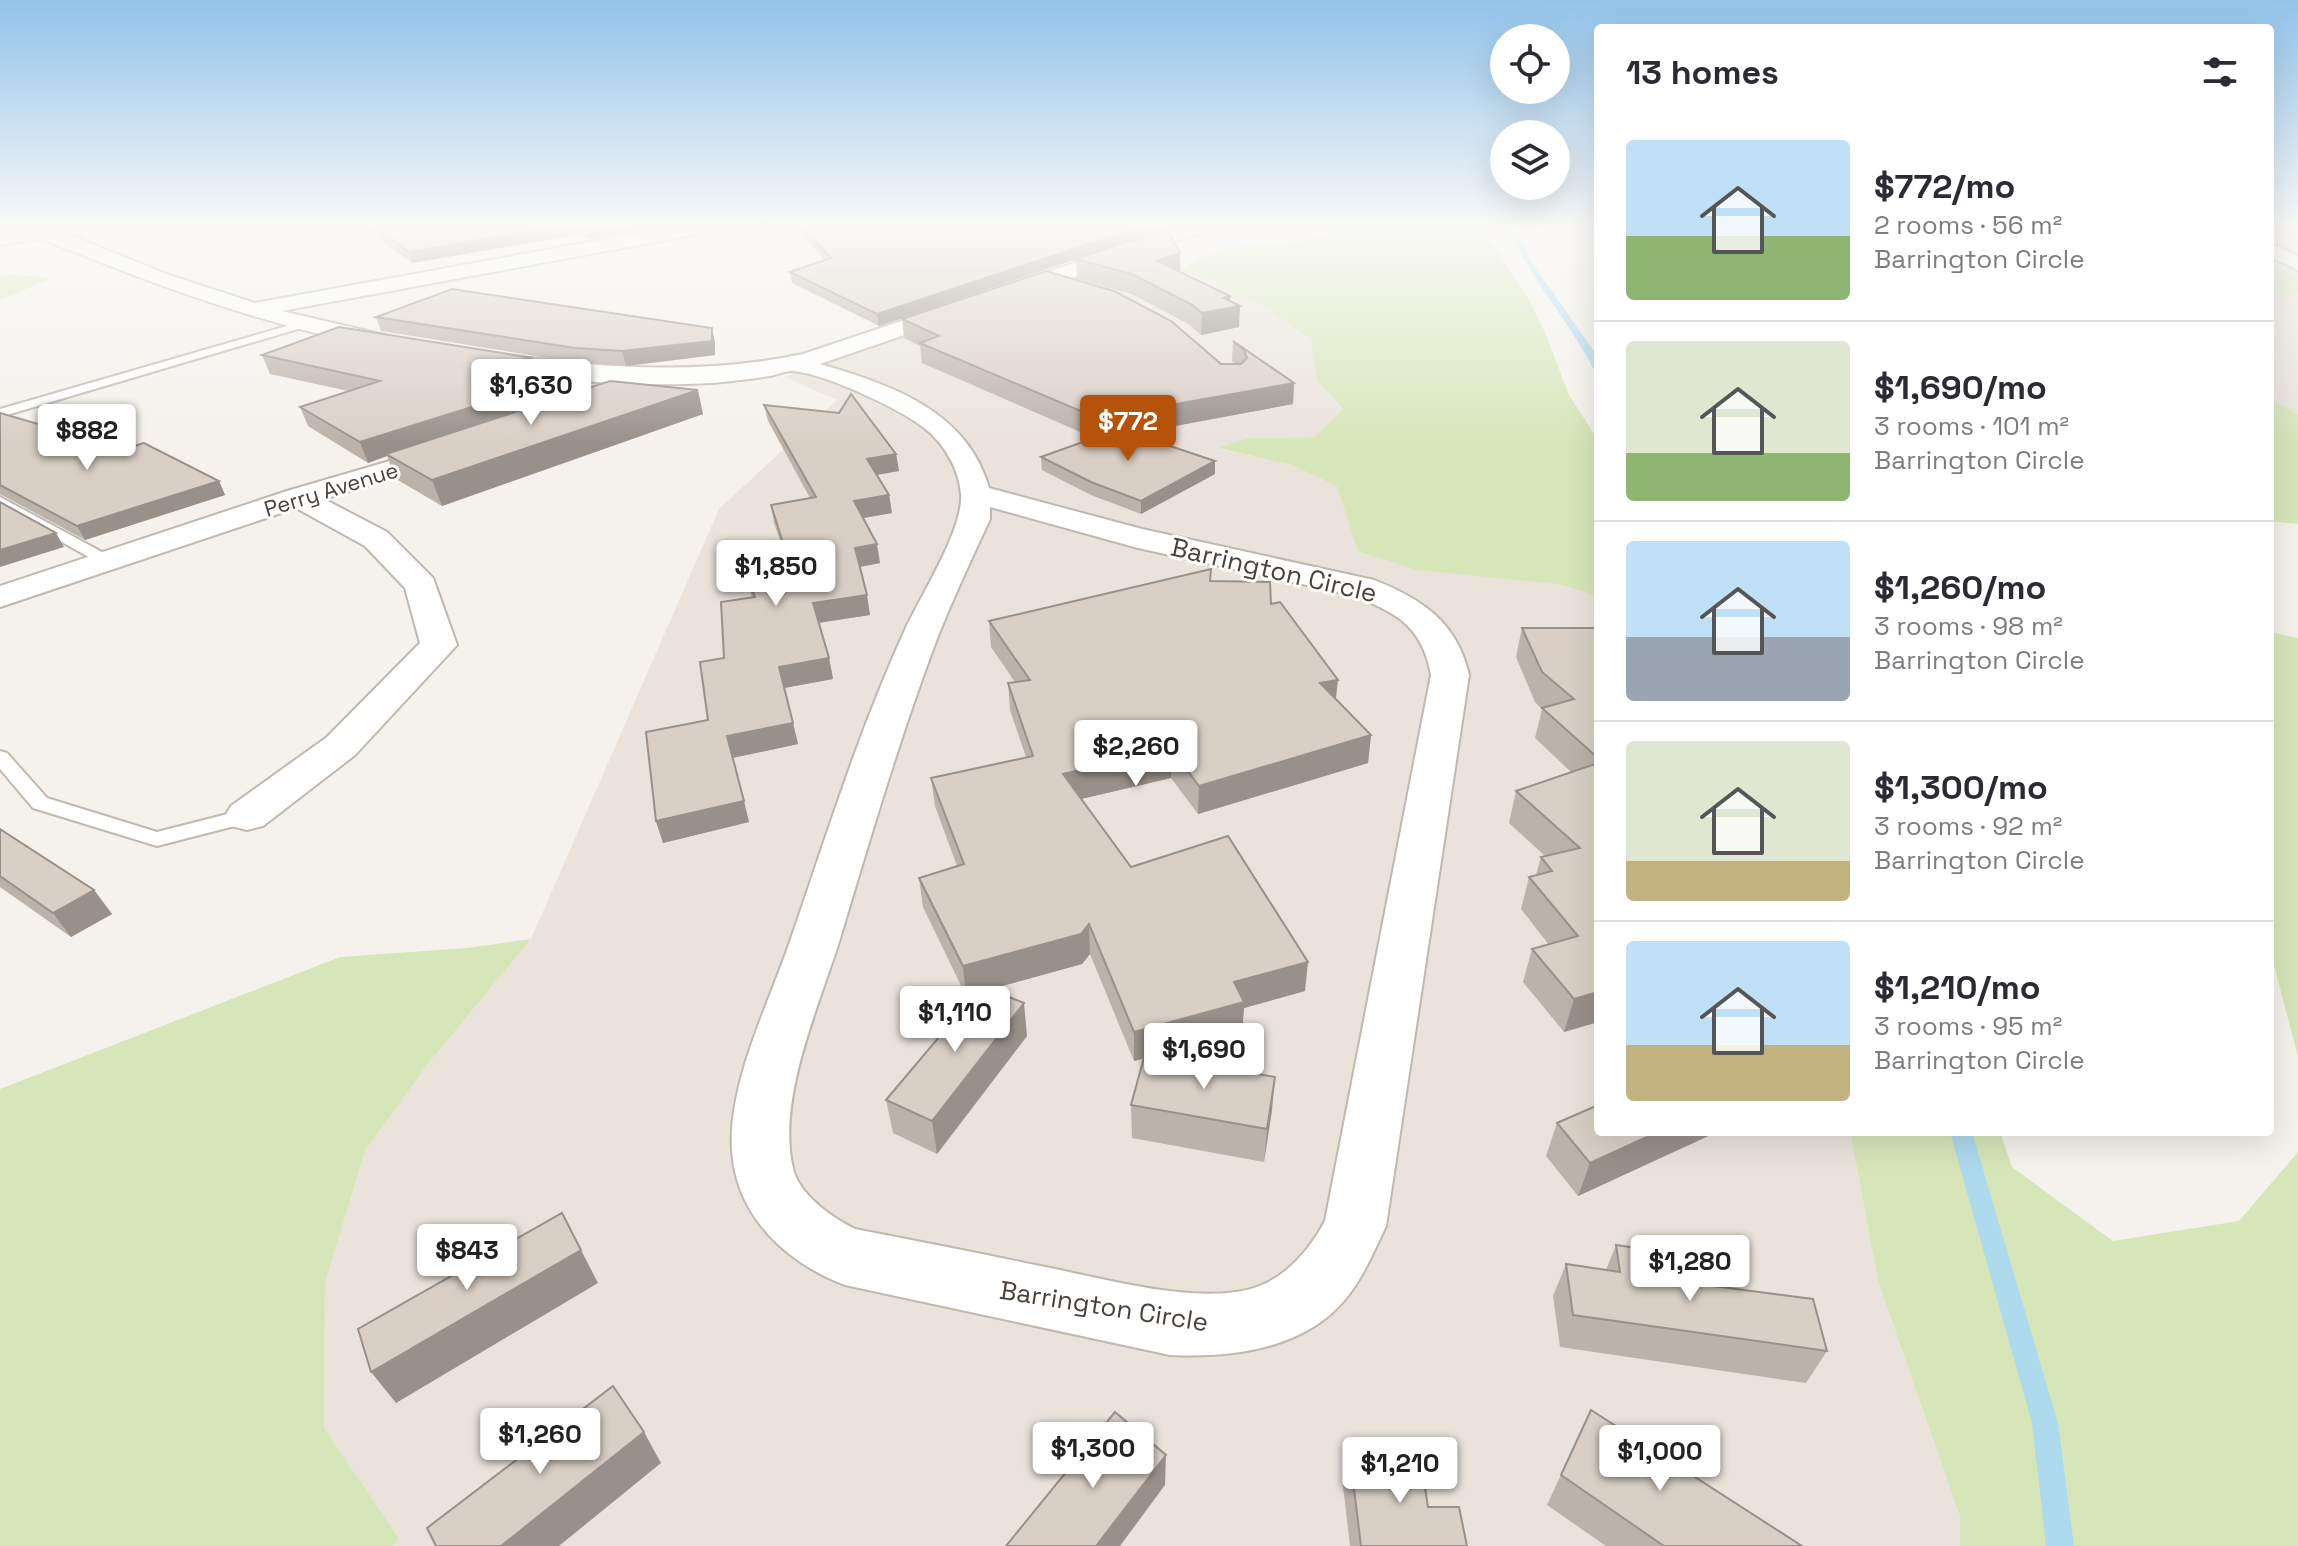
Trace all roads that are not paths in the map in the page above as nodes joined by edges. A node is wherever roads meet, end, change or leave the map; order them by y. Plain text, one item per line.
1 (223, 299) edge
2 (313, 299) edge
3 (985, 299) edge
4 (254, 310) junction
5 (304, 324) junction
6 (404, 346) edge
7 (463, 355) edge
8 (793, 364) junction
9 (661, 378) junction
10 (589, 403) edge
11 (0, 413) edge
12 (472, 444) edge
13 (976, 494) junction
14 (298, 497) junction
15 (0, 501) edge
16 (107, 561) junction
17 (0, 597) edge
18 (0, 757) edge
19 (247, 816) joint

1 - 4 street
2 - 4 street
3 - 8 street
4 - 5 street
5 - 6 street
5 - 11 lane
7 - 9 street
8 - 9 street
8 - 13 street
9 - 10 street
12 - 14 street, Perry Avenue
13 - 13 street, Barrington Circle
14 - 16 street, Perry Avenue
14 - 19 street
15 - 16 lane
16 - 17 street, Perry Avenue
18 - 19 lane

